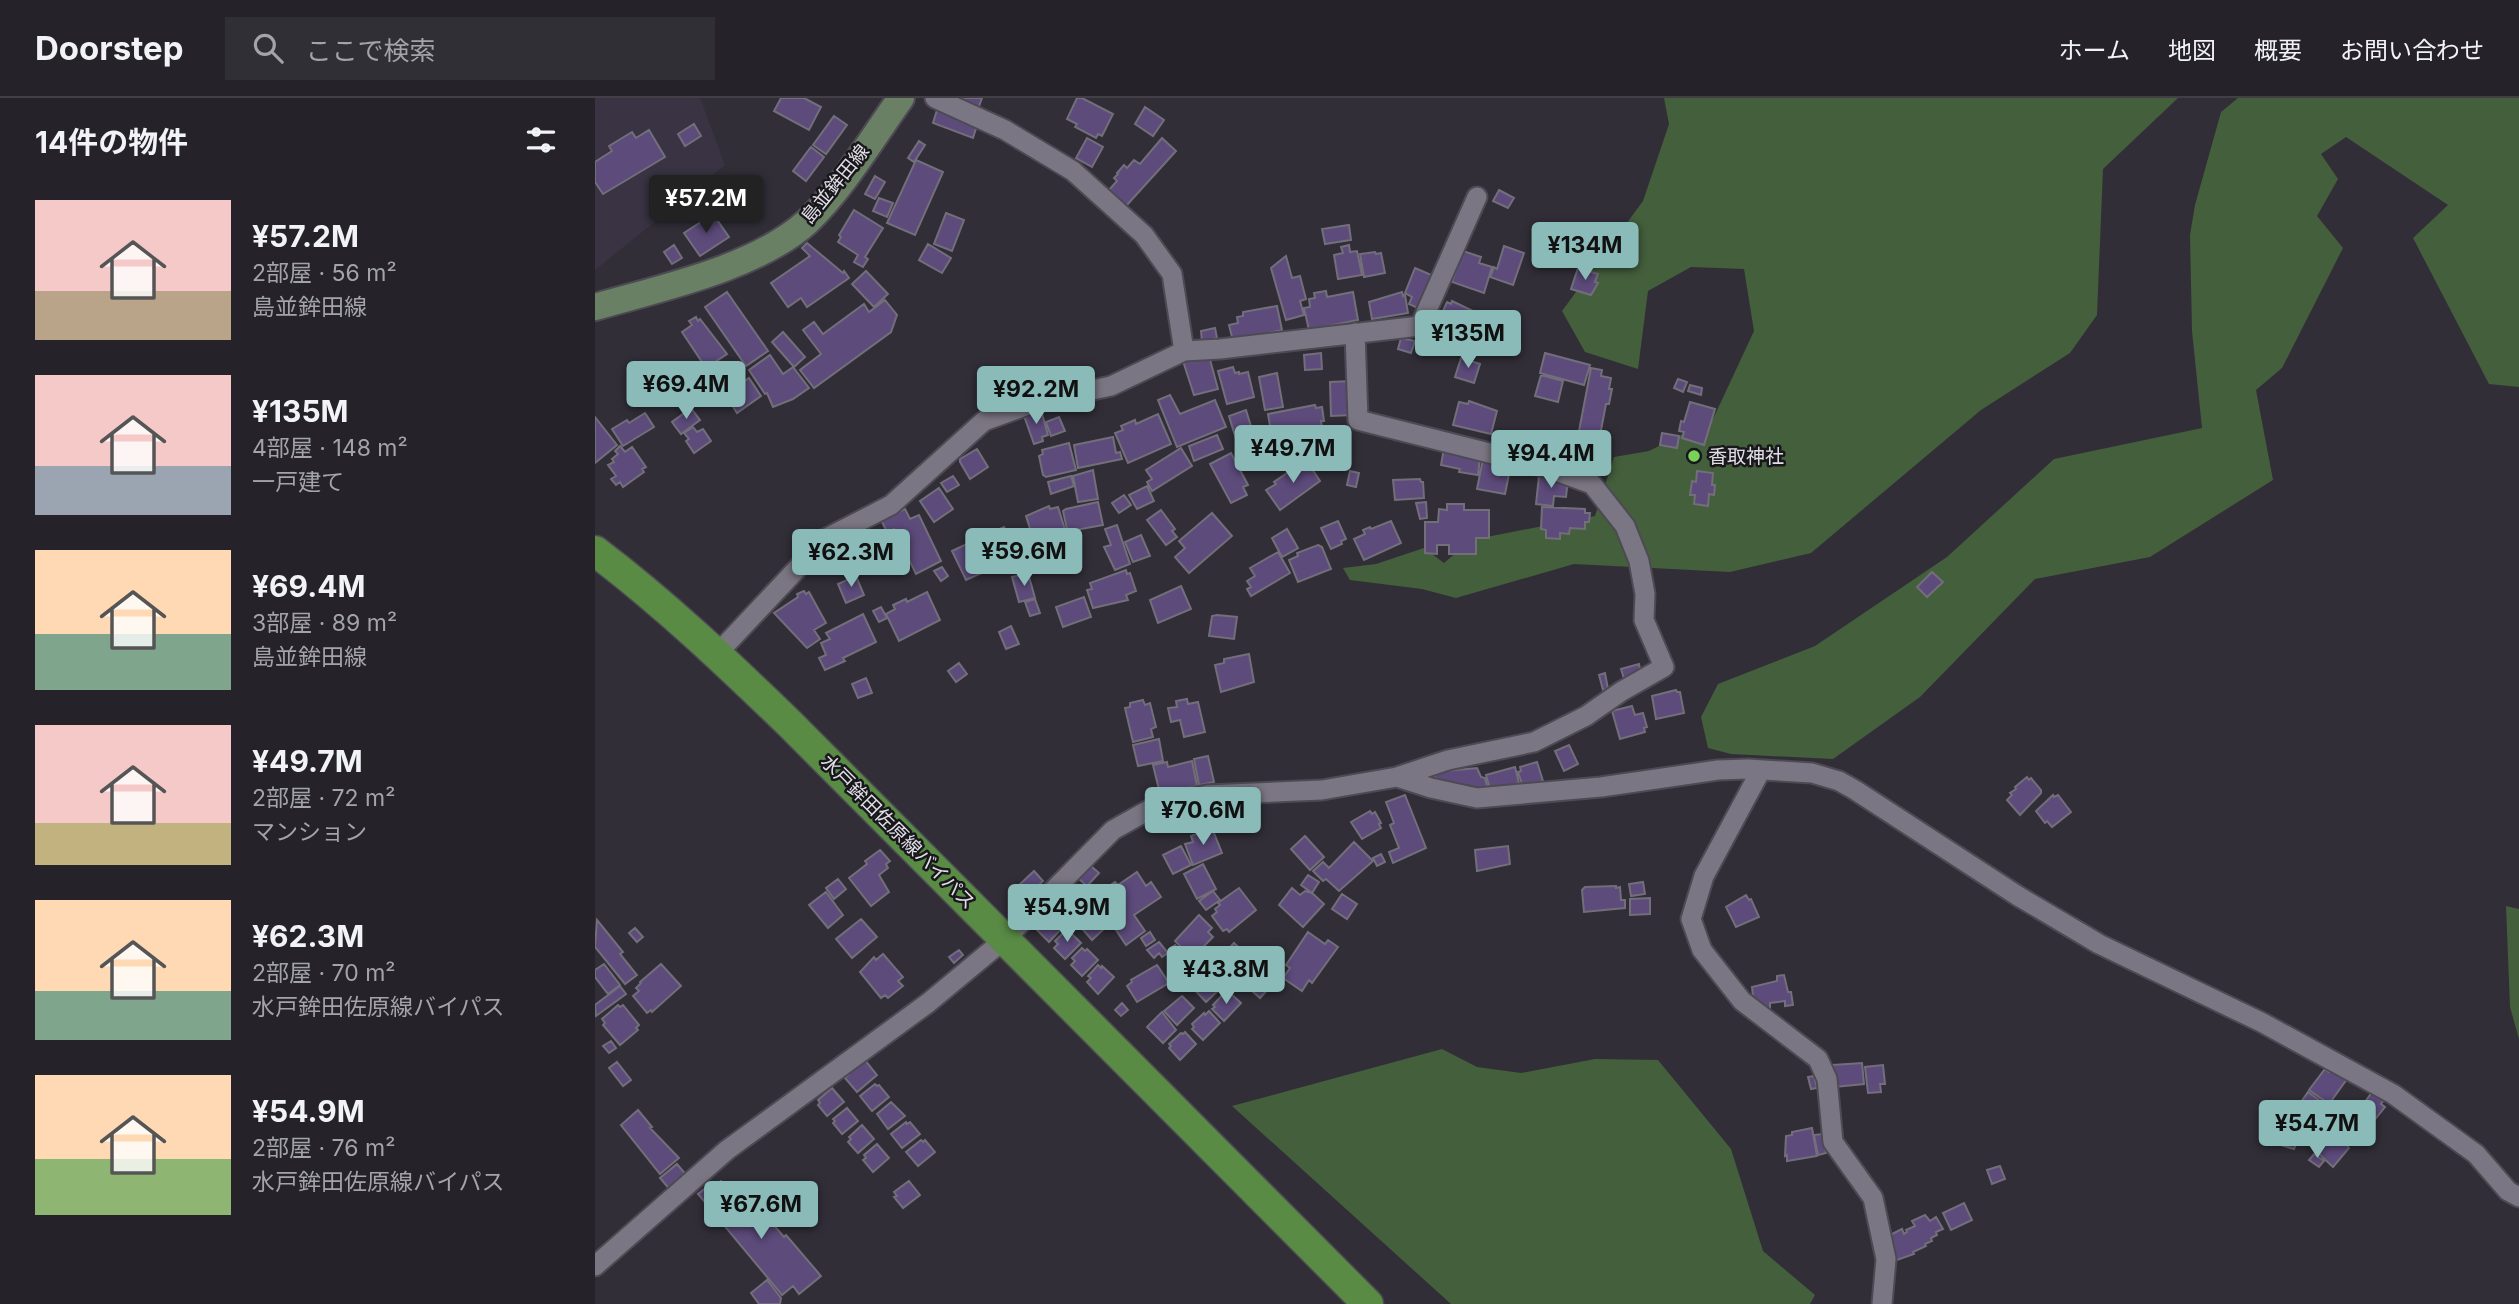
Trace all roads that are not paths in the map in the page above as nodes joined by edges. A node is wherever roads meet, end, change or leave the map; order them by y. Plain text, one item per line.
1 (901, 98) edge
2 (935, 98) edge
3 (1476, 197) dead end
4 (595, 307) edge
5 (1420, 326) junction
6 (1355, 333) junction
7 (1465, 342) dead end
8 (1184, 351) junction
9 (595, 551) edge
10 (717, 653) junction
11 (1761, 770) junction
12 (1397, 777) junction
13 (1005, 939) junction
14 (2519, 1197) edge
15 (595, 1266) edge
16 (1368, 1304) edge
17 (1882, 1304) edge

1 - 4 main road, 島並鉾田線
2 - 8 street
3 - 5 street
5 - 6 street
5 - 7 street
6 - 8 street
6 - 12 street
8 - 10 street
9 - 10 main road, 水戸鉾田佐原線バイパス
10 - 13 main road, 水戸鉾田佐原線バイパス
11 - 12 street
11 - 14 street
11 - 17 street
12 - 13 street
13 - 15 street
13 - 16 main road, 水戸鉾田佐原線バイパス

